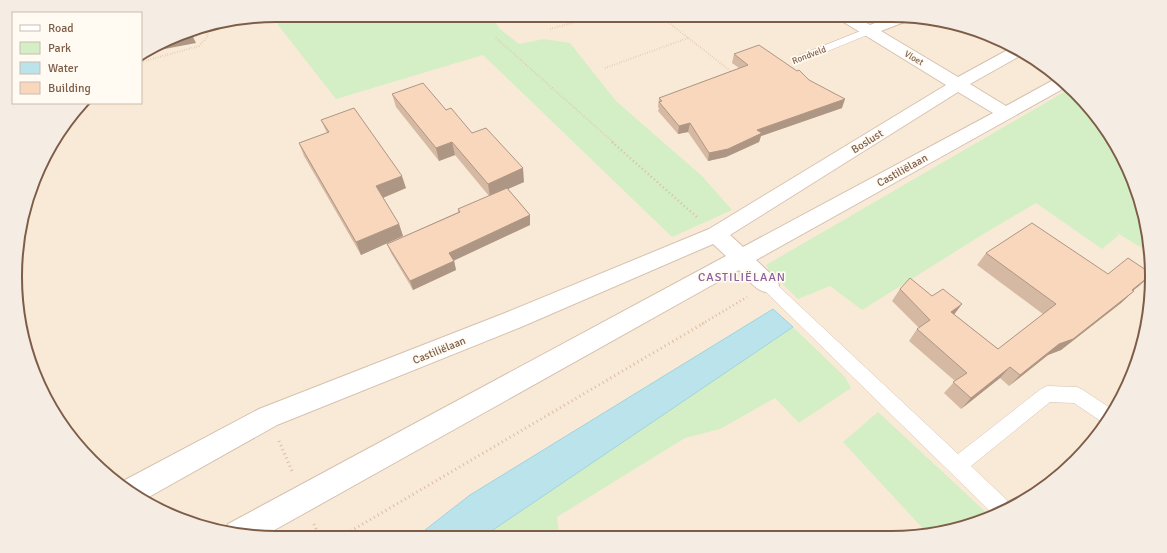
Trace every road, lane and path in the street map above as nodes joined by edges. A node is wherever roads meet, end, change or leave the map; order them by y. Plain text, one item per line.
1 (576, 22) edge
2 (669, 22) edge
3 (853, 22) edge
4 (891, 22) edge
5 (550, 29) dead end
6 (868, 31) junction
7 (207, 32) edge
8 (496, 38) dead end
9 (688, 38) junction
10 (1014, 54) edge
11 (802, 58) dead end
12 (142, 62) edge
13 (605, 68) dead end
14 (738, 74) edge
15 (959, 84) junction
16 (1058, 85) edge
17 (1006, 113) junction
18 (716, 234) junction
19 (741, 259) junction
20 (768, 285) junction
21 (1105, 414) edge
22 (958, 466) junction
23 (137, 489) edge
24 (1000, 506) edge
25 (247, 529) edge
26 (351, 531) edge

1 - 5 path
2 - 9 path
3 - 6 street, Vloet
4 - 6 street
6 - 11 lane, Rondveld
6 - 15 street, Vloet
7 - 12 path
8 - 18 path
9 - 13 path
9 - 14 path
10 - 15 street, Boslust
15 - 17 street, Vloet
15 - 18 street, Boslust
16 - 17 street, Castiliëlaan
17 - 19 street, Castiliëlaan
18 - 19 street
18 - 23 street, Castiliëlaan
19 - 20 street
19 - 25 street, Castiliëlaan
20 - 22 lane
20 - 26 path
21 - 22 lane
22 - 24 lane

